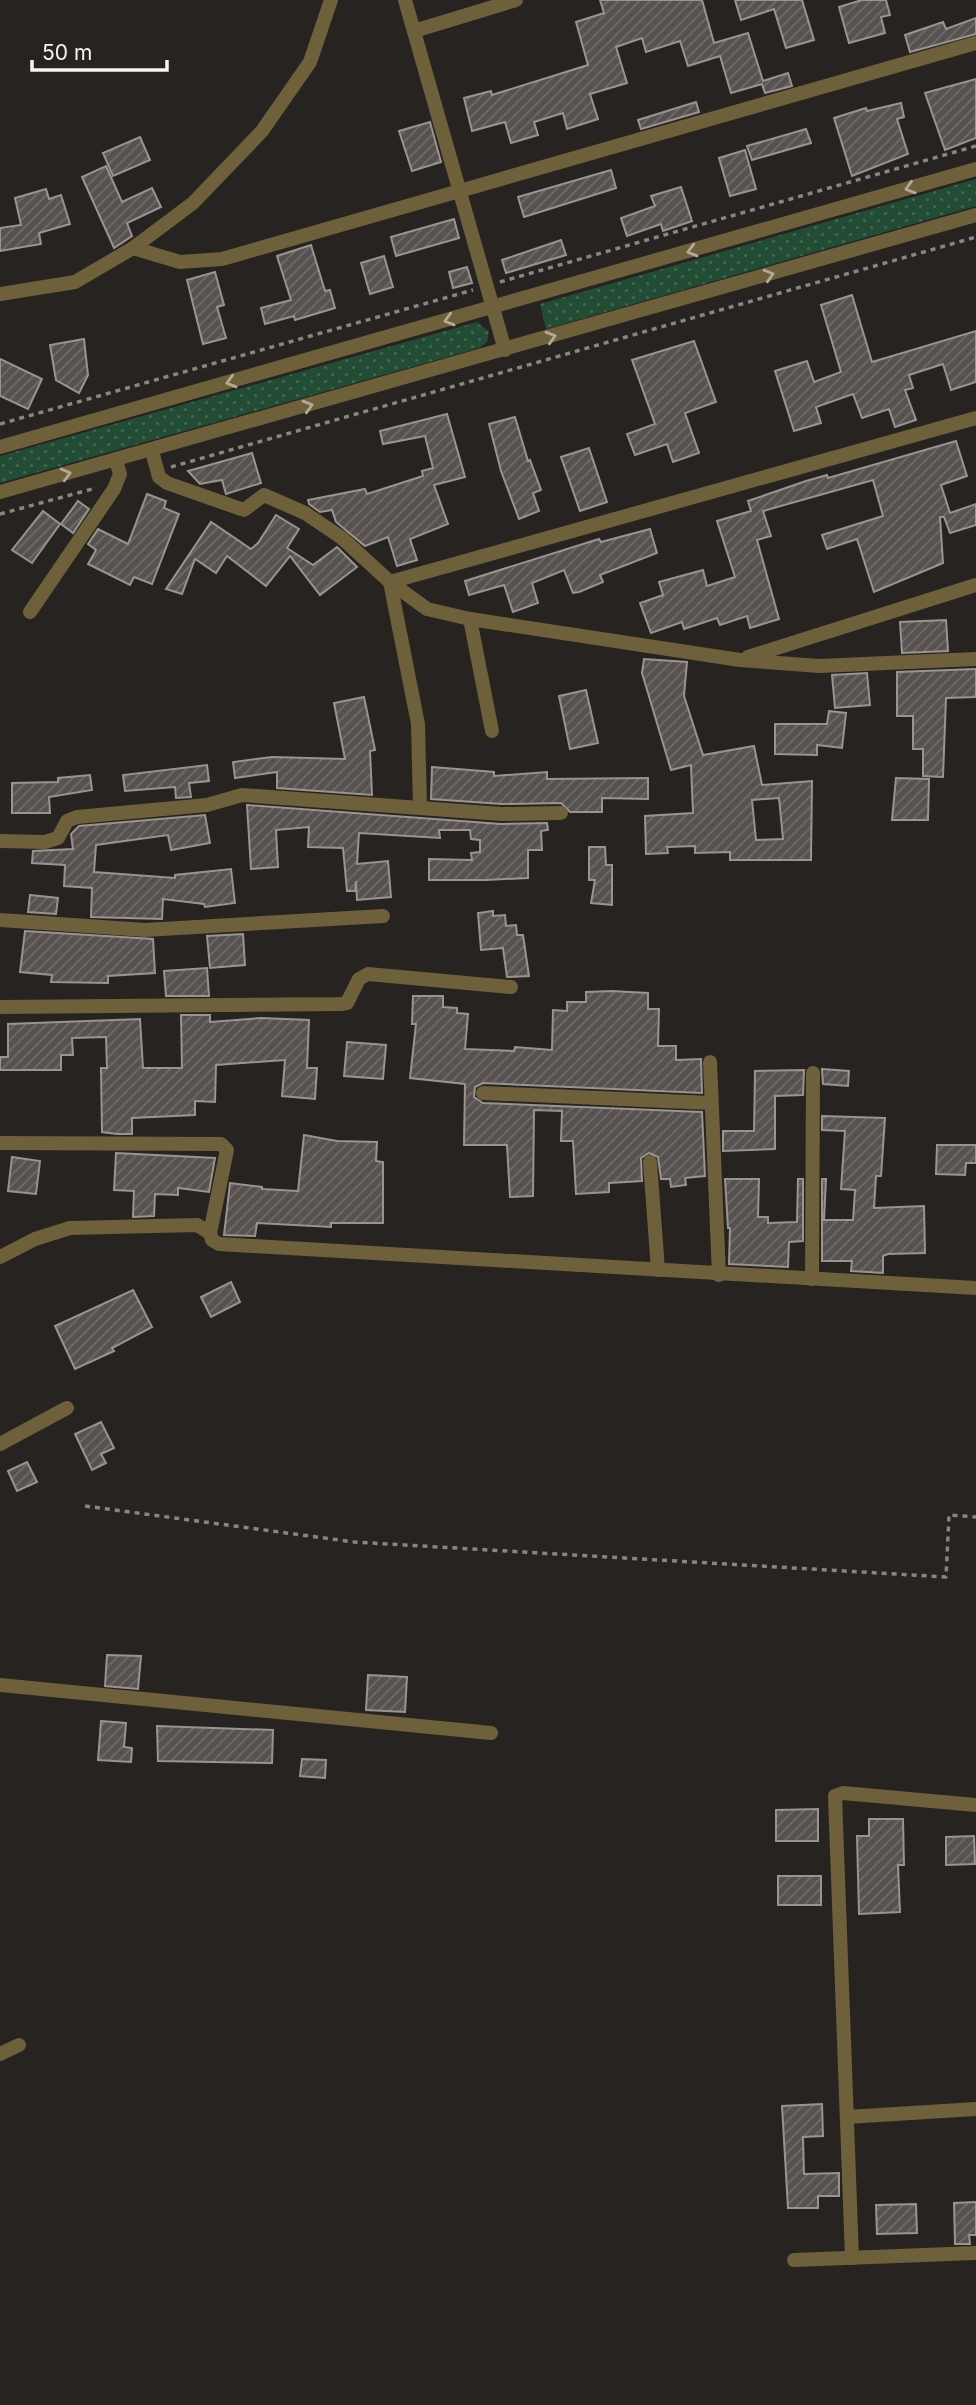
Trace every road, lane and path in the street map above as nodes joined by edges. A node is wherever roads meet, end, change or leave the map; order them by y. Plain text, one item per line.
1 (331, 0) edge
2 (405, 0) edge
3 (516, 0) edge
4 (414, 30) junction
5 (976, 43) edge
6 (976, 169) edge
7 (460, 191) junction
8 (976, 215) edge
9 (976, 237) edge
10 (133, 248) junction
11 (0, 294) edge
12 (493, 307) junction
13 (505, 350) junction
14 (976, 418) edge
15 (0, 447) edge
16 (152, 451) junction
17 (116, 461) junction
18 (158, 471) junction
19 (117, 482) junction
20 (0, 492) edge
21 (0, 514) edge
22 (390, 582) junction
23 (976, 585) edge
24 (30, 612) dead end
25 (470, 619) junction
26 (976, 659) edge
27 (740, 660) junction
28 (492, 731) dead end
29 (420, 807) junction
30 (561, 813) dead end
31 (0, 841) edge
32 (383, 916) dead end
33 (0, 920) edge
34 (510, 987) dead end
35 (0, 1007) edge
36 (710, 1062) dead end
37 (813, 1073) dead end
38 (484, 1093) dead end
39 (711, 1103) junction
40 (0, 1143) edge
41 (650, 1162) dead end
42 (210, 1233) junction
43 (0, 1257) edge
44 (658, 1270) junction
45 (719, 1275) junction
46 (812, 1279) junction
47 (976, 1288) edge
48 (67, 1408) dead end
49 (0, 1444) edge
50 (85, 1506) dead end
51 (976, 1517) edge
52 (0, 1685) edge
53 (491, 1733) dead end
54 (976, 1805) edge
55 (19, 2045) dead end
56 (0, 2054) edge
57 (976, 2109) edge
58 (847, 2117) junction
59 (976, 2253) edge
60 (852, 2258) junction
61 (794, 2260) dead end

1 - 10 street
2 - 4 street
3 - 4 street
4 - 7 street
5 - 7 street
6 -> 12 street
7 - 10 street
7 - 12 street
13 -> 8 street
9 - 18 path
10 - 11 street
12 - 13 street
12 -> 15 street
16 -> 13 street
14 - 22 street
16 - 17 street
16 - 18 street
17 - 19 street
20 -> 17 street
18 - 22 street
19 - 21 path
19 - 24 street
22 - 25 street
22 - 29 street
23 - 27 street
25 - 27 street
25 - 28 street
26 - 27 street
29 - 30 street
29 - 31 street
32 - 33 street
34 - 35 street
36 - 39 street
37 - 46 street
38 - 39 street
39 - 45 street
40 - 42 street
41 - 44 street
42 - 43 street
42 - 44 street
44 - 45 street
45 - 46 street
46 - 47 street
48 - 49 street
50 - 51 path
52 - 53 street
54 - 58 street
55 - 56 street
57 - 58 street
58 - 60 street
59 - 60 street
60 - 61 street

